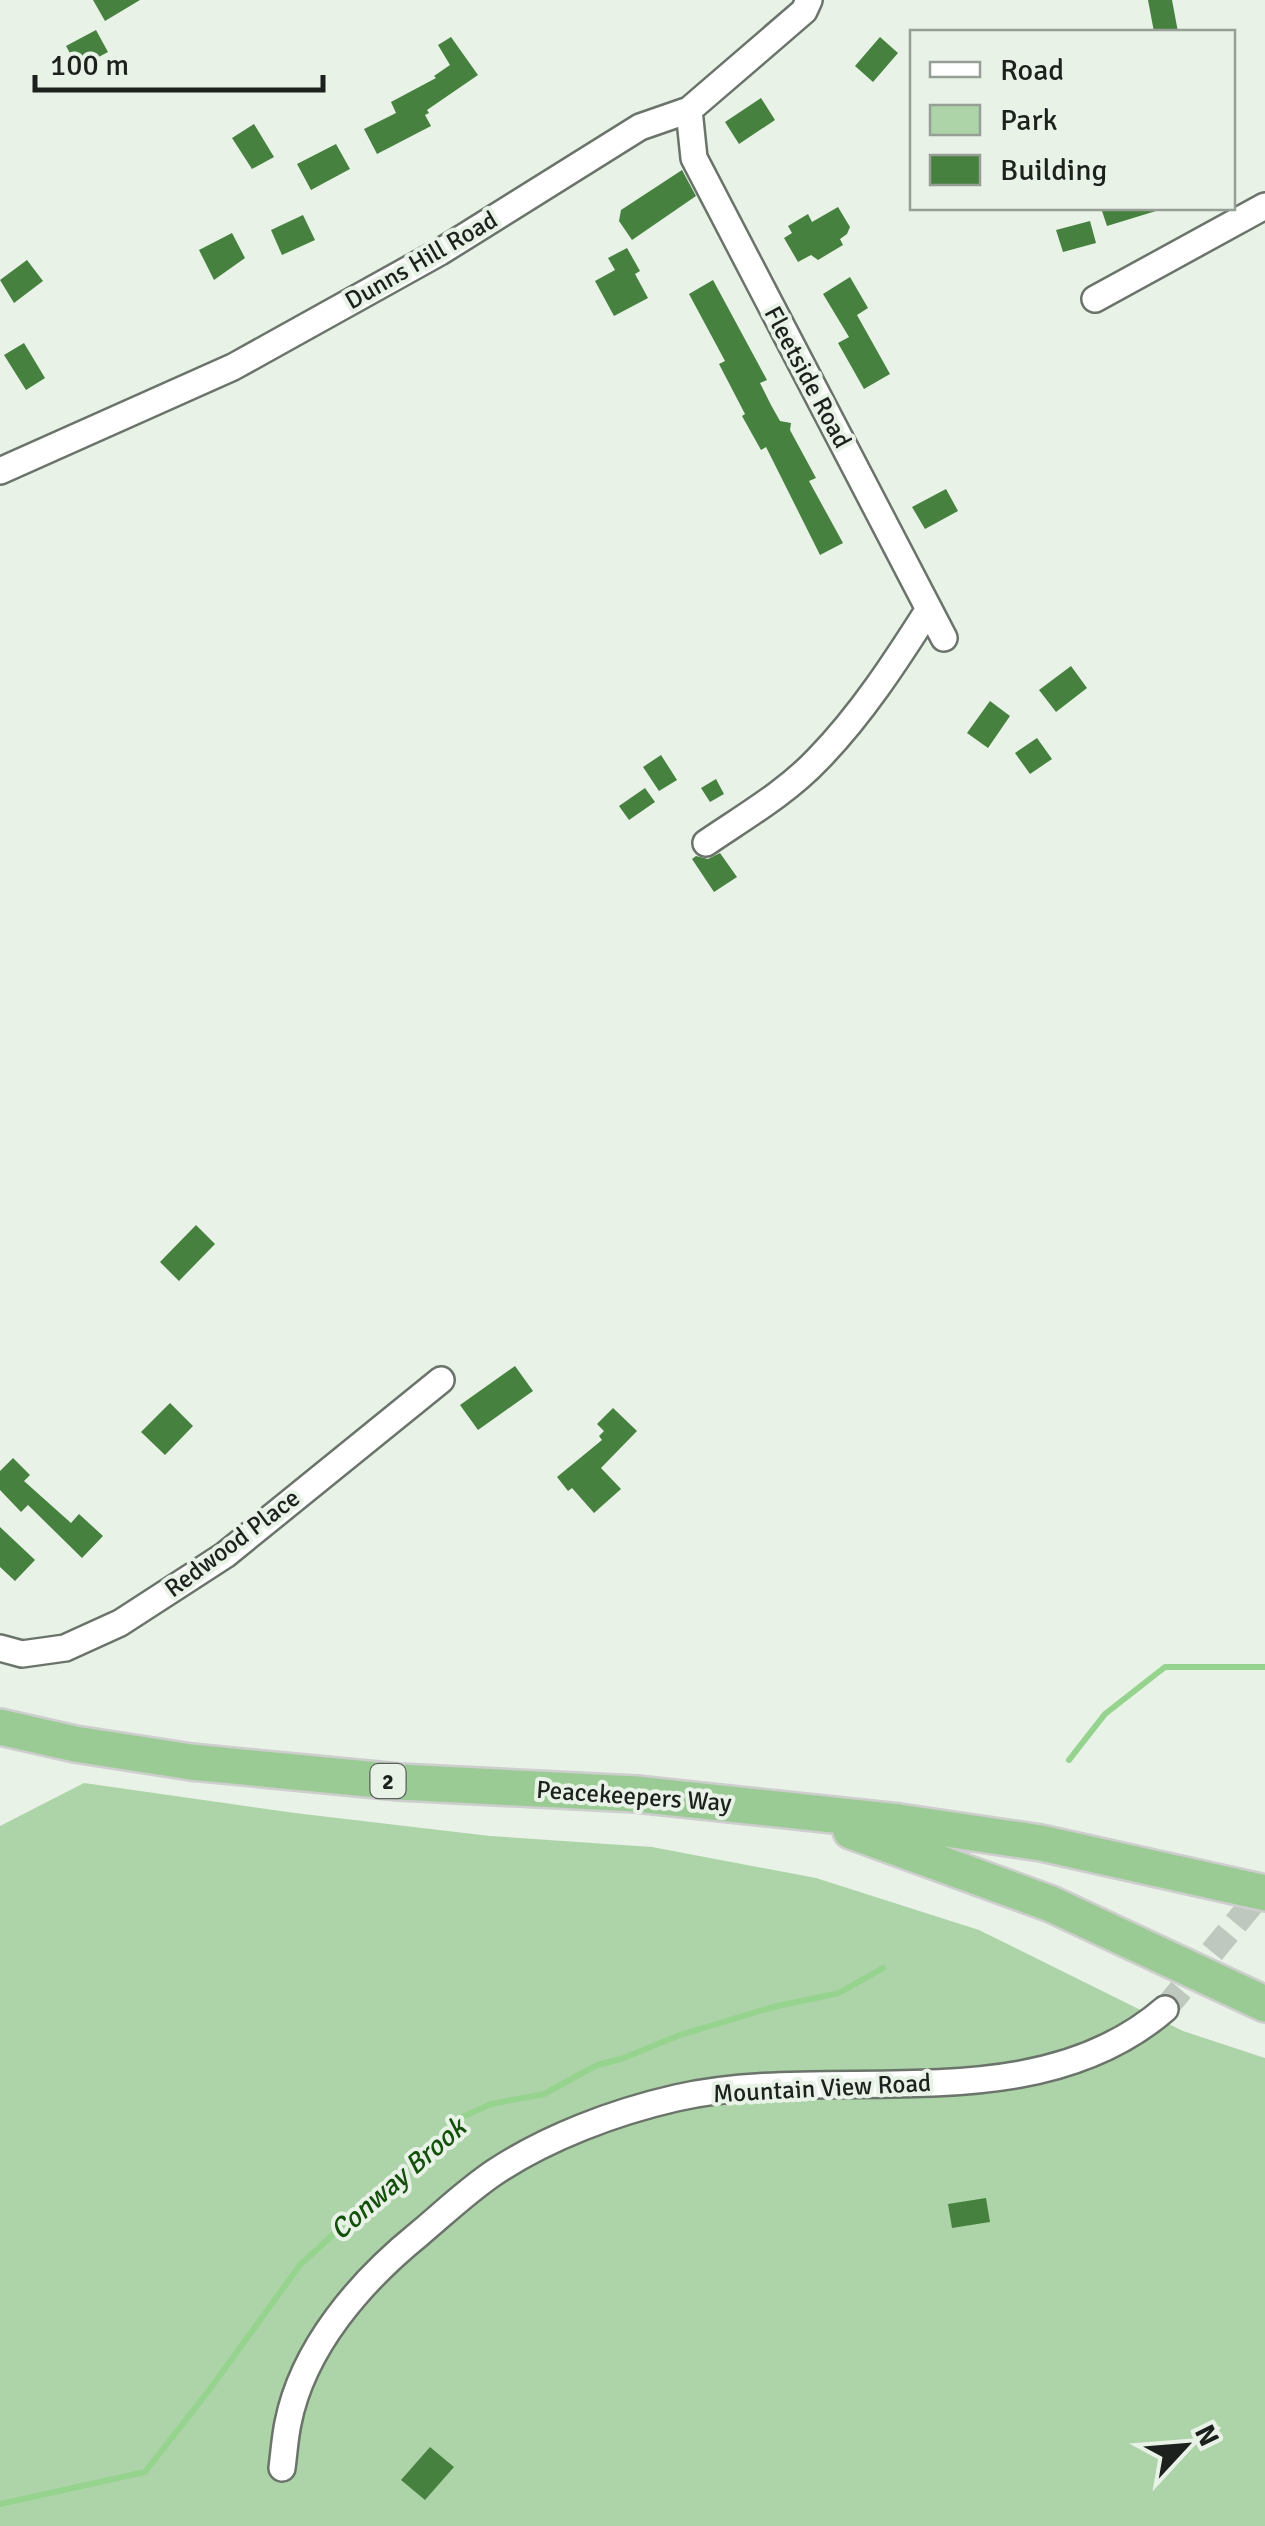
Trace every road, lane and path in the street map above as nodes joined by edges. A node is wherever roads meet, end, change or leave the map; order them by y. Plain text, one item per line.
1 (809, 0) edge
2 (689, 110) junction
3 (1265, 206) edge
4 (1094, 299) dead end
5 (0, 471) edge
6 (929, 609) junction
7 (944, 638) dead end
8 (706, 844) dead end
9 (441, 1380) dead end
10 (0, 1648) edge
11 (0, 1727) edge
12 (779, 1807) junction
13 (1265, 1894) edge
14 (1265, 2004) edge
15 (1165, 2010) tunnel mouth
16 (282, 2468) dead end

1 - 2 street, Dunns Hill Road
2 - 5 street, Dunns Hill Road
2 - 6 street, Fleetside Road
3 - 4 street
6 - 7 street, Fleetside Road
6 - 8 street
9 - 10 street, Redwood Place
11 - 12 highway, Peacekeepers Way / 2
12 - 13 highway, Peacekeepers Way / 2
12 - 14 highway
15 - 16 street, Mountain View Road

